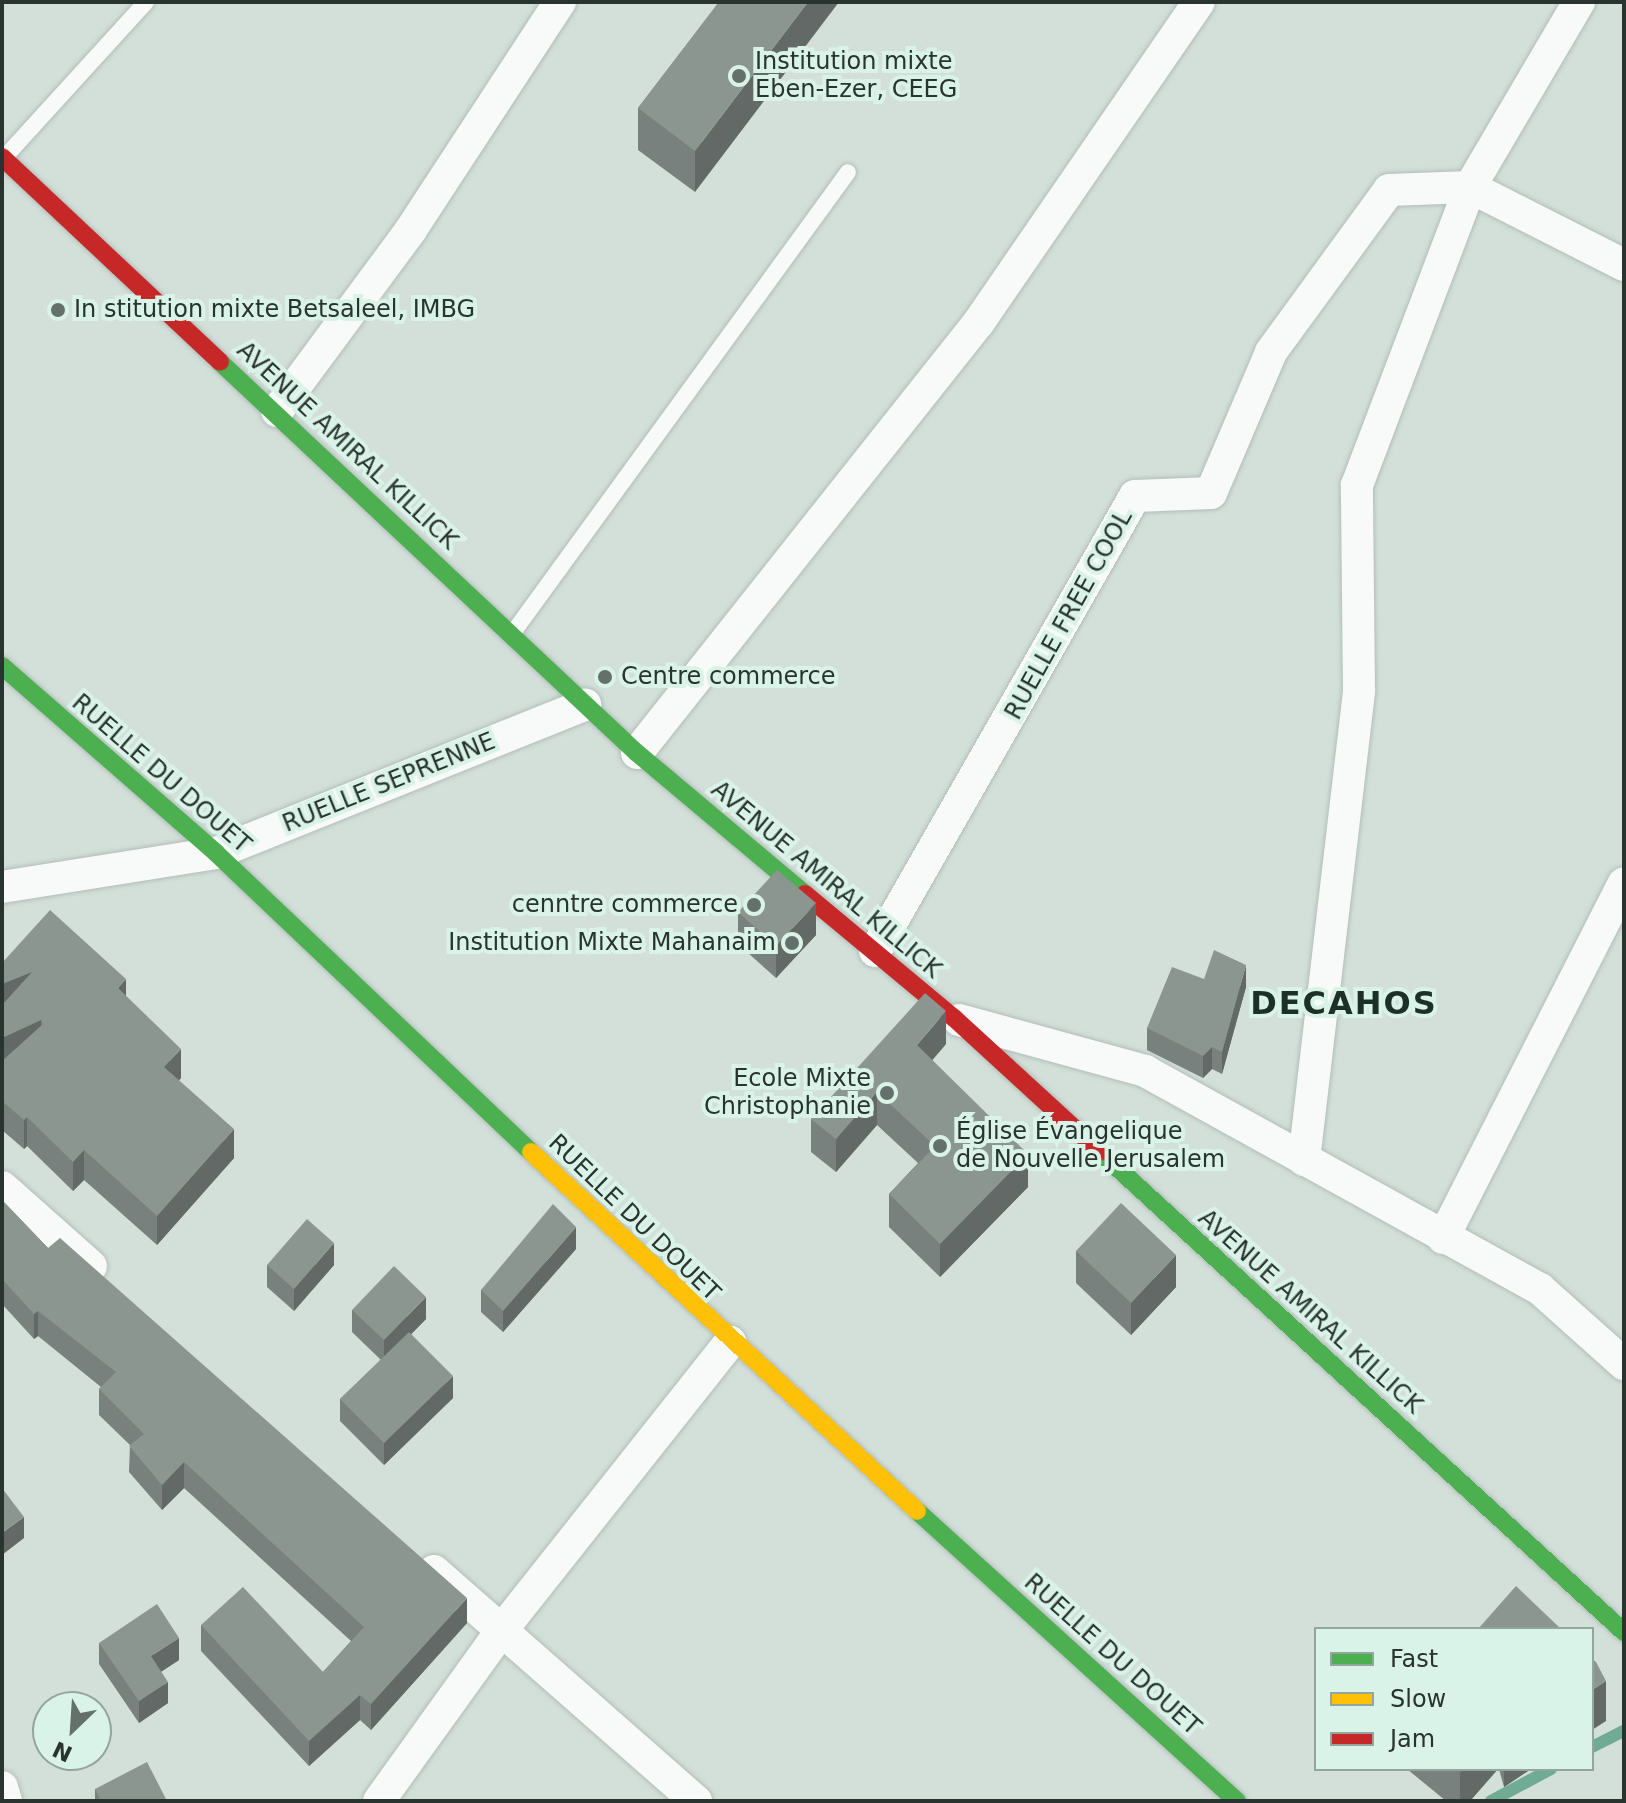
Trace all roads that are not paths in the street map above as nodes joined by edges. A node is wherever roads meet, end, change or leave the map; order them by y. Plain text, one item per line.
1 (146, 2) edge
2 (560, 2) edge
3 (1199, 2) edge
4 (1579, 2) edge
5 (3, 158) edge
6 (848, 172) dead end
7 (1470, 187) junction
8 (1624, 265) edge
9 (277, 411) junction
10 (511, 635) junction
11 (2, 666) edge
12 (585, 705) junction
13 (637, 753) junction
14 (216, 853) junction
15 (1624, 883) edge
16 (2, 887) edge
17 (875, 951) junction
18 (954, 1018) junction
19 (1304, 1160) junction
20 (2, 1187) edge
21 (1443, 1238) junction
22 (109, 1282) edge
23 (730, 1342) junction
24 (1624, 1364) edge
25 (406, 1546) edge
26 (501, 1631) junction
27 (1624, 1632) edge
28 (2, 1787) edge
29 (6, 1801) edge
30 (379, 1801) edge
31 (696, 1801) edge
32 (1237, 1801) edge

1 - 5 lane
2 - 9 street
3 - 13 street
4 - 7 street
5 - 9 main road, AVENUE AMIRAL KILLICK
6 - 10 lane
7 - 8 street, RUELLE FREE COOL
7 - 17 street, RUELLE FREE COOL
7 - 19 street
9 - 10 main road, AVENUE AMIRAL KILLICK
10 - 12 main road, AVENUE AMIRAL KILLICK
11 - 14 main road, RUELLE DU DOUET
12 - 13 main road, AVENUE AMIRAL KILLICK
12 - 14 street, RUELLE SEPRENNE
13 - 17 main road, AVENUE AMIRAL KILLICK
14 - 16 street, RUELLE SEPRENNE
14 - 23 main road, RUELLE DU DOUET
15 - 21 street
17 - 18 main road, AVENUE AMIRAL KILLICK
18 - 19 street
18 - 27 main road, AVENUE AMIRAL KILLICK
19 - 21 street
20 - 22 street
21 - 24 street
23 - 26 street
23 - 32 main road, RUELLE DU DOUET
25 - 26 street
26 - 30 street
26 - 31 street
28 - 29 street

